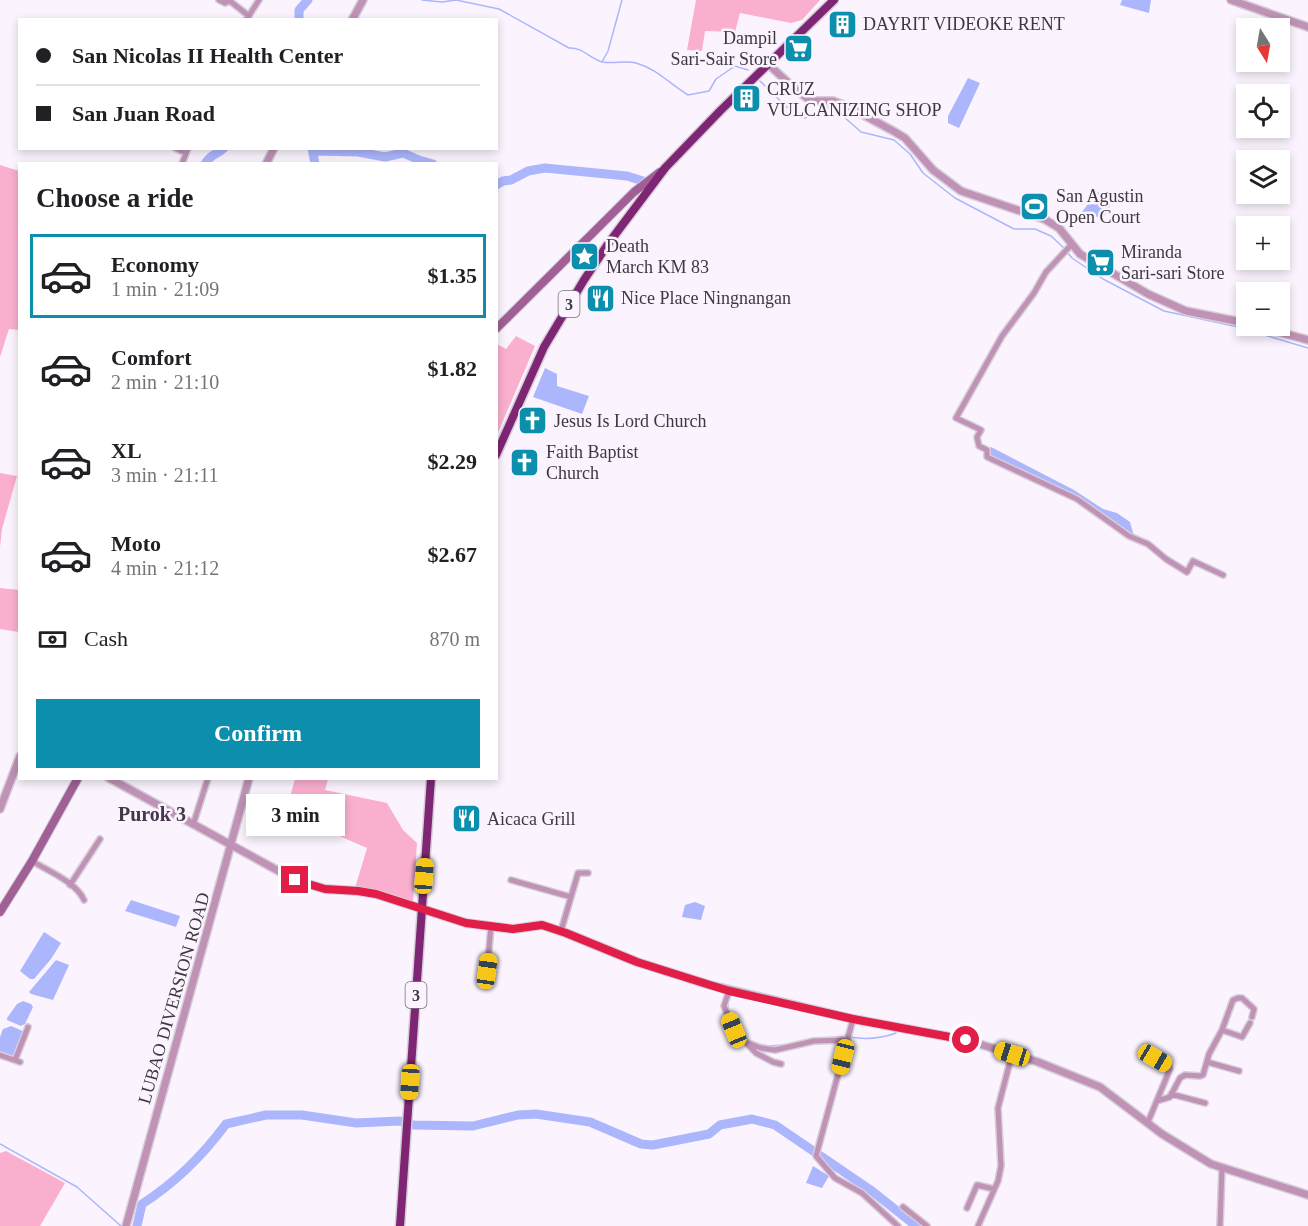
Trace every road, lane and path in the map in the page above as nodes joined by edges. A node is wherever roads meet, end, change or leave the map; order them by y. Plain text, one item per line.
1 (219, 0) edge
2 (259, 0) edge
3 (363, 0) edge
4 (834, 0) edge
5 (1231, 0) edge
6 (248, 18) edge
7 (353, 18) edge
8 (1308, 27) edge
9 (768, 64) junction
10 (665, 168) junction
11 (1070, 246) junction
12 (570, 255) junction
13 (599, 257) junction
14 (1236, 321) edge
15 (498, 327) edge
16 (1290, 335) edge
17 (1308, 340) edge
18 (498, 450) edge
19 (1223, 576) dead end
20 (18, 761) edge
21 (77, 780) edge
22 (113, 780) edge
23 (207, 780) edge
24 (248, 780) edge
25 (431, 780) edge
26 (0, 809) edge
27 (193, 825) junction
28 (100, 838) dead end
29 (232, 846) junction
30 (32, 861) junction
31 (588, 873) dead end
32 (511, 879) dead end
33 (70, 885) junction
34 (571, 897) junction
35 (84, 900) dead end
36 (422, 908) junction
37 (0, 912) edge
38 (491, 926) junction
39 (561, 931) junction
40 (487, 971) dead end
41 (729, 991) junction
42 (853, 1019) junction
43 (28, 1027) dead end
44 (1222, 1030) junction
45 (848, 1038) junction
46 (743, 1041) junction
47 (1012, 1054) junction
48 (0, 1055) edge
49 (1155, 1058) dead end
50 (1207, 1062) junction
51 (781, 1064) dead end
52 (1239, 1071) dead end
53 (1171, 1094) junction
54 (1157, 1101) junction
55 (1204, 1103) dead end
56 (1148, 1122) junction
57 (1222, 1168) junction
58 (994, 1189) junction
59 (1308, 1195) edge
60 (903, 1207) dead end
61 (966, 1208) dead end
62 (126, 1226) edge
63 (400, 1226) edge
64 (898, 1226) edge
65 (927, 1226) edge
66 (978, 1226) edge
67 (1220, 1226) edge

1 - 6 street
2 - 6 street
3 - 7 street
4 - 9 highway, 3
5 - 8 street
9 - 10 highway, 3
9 - 11 street
10 - 12 main road
10 - 13 highway, 3
11 - 14 street
11 - 19 street
12 - 13 main road
12 - 15 main road
13 - 18 highway, 3
16 - 17 street
20 - 26 street
21 - 30 main road
22 - 27 street
23 - 27 street
24 - 29 street, LUBAO DIVERSION ROAD
25 - 36 highway, 3
27 - 29 street
28 - 33 street
29 - 36 street
29 - 62 street, LUBAO DIVERSION ROAD
30 - 33 street
30 - 37 main road
31 - 34 street
32 - 34 street
33 - 35 street
34 - 39 street
36 - 38 street
36 - 63 highway, 3
38 - 39 street
38 - 40 street
39 - 41 street
41 - 42 street
41 - 46 street
42 - 45 street
42 - 47 street
43 - 48 street
44 - 44 street
44 - 50 street
45 - 46 street
45 - 64 street
46 - 51 street
47 - 56 street
47 - 58 street
49 - 54 street
50 - 52 street
50 - 53 street
53 - 54 street
53 - 55 street
54 - 56 street
56 - 57 street
57 - 59 street
57 - 67 street
58 - 61 street
58 - 66 street
60 - 65 street

